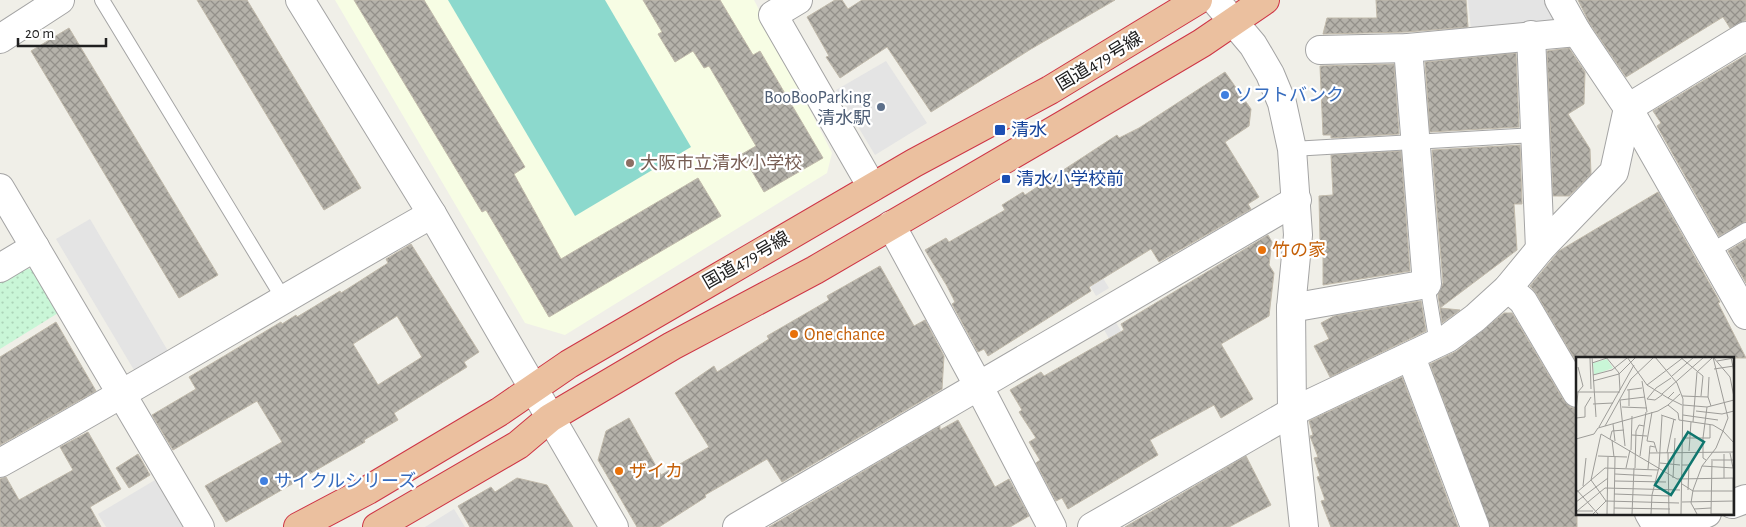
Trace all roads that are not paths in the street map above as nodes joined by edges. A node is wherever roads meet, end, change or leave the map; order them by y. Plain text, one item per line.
1 (60, 0) edge
2 (102, 0) edge
3 (300, 0) edge
4 (798, 0) edge
5 (1198, 0) edge
6 (1215, 0) edge
7 (1265, 0) edge
8 (1558, 0) edge
9 (1234, 22) junction
10 (1576, 32) junction
11 (1531, 36) junction
12 (1746, 36) edge
13 (0, 39) edge
14 (1408, 48) junction
15 (1320, 50) dead end
16 (1628, 108) junction
17 (1534, 134) junction
18 (1415, 142) junction
19 (1292, 149) junction
20 (872, 187) junction
21 (0, 188) edge
22 (1297, 200) junction
23 (432, 214) junction
24 (890, 225) junction
25 (1746, 230) edge
26 (35, 247) junction
27 (1540, 249) junction
28 (1709, 252) junction
29 (0, 268) edge
30 (1427, 284) junction
31 (1508, 288) junction
32 (283, 298) junction
33 (1291, 308) junction
34 (1746, 315) edge
35 (1436, 344) junction
36 (1411, 357) junction
37 (978, 384) junction
38 (533, 388) junction
39 (1576, 391) edge
40 (121, 396) junction
41 (1292, 412) junction
42 (550, 418) junction
43 (0, 463) edge
44 (1746, 499) edge
45 (1734, 503) edge
46 (1650, 514) edge
47 (1704, 514) edge
48 (200, 527) edge
49 (298, 527) edge
50 (377, 527) edge
51 (614, 527) edge
52 (737, 527) edge
53 (1052, 527) edge
54 (1092, 527) edge
55 (1304, 527) edge
56 (1475, 527) edge
57 (1657, 527) edge
58 (1670, 527) edge

1 - 13 street
2 - 32 lane
3 - 23 street
4 - 20 street
5 - 20 highway, 国道479号線
6 - 9 street
7 - 9 highway, 国道479号線
8 - 10 street
9 - 19 street
9 - 24 highway, 国道479号線
10 - 11 street
10 - 16 street
11 - 14 street
11 - 17 street
12 - 16 street
14 - 15 street
14 - 18 street
16 - 27 street
16 - 28 street
17 - 18 lane
17 - 27 street
18 - 19 lane
18 - 30 street
19 - 22 street
20 - 38 highway, 国道479号線
21 - 26 street
22 - 33 street
22 - 37 street
23 - 32 street
23 - 38 street
24 - 37 street
24 - 42 highway, 国道479号線
25 - 28 lane
26 - 29 street
26 - 40 street
27 - 31 street
28 - 34 street
30 - 33 street
30 - 35 lane
31 - 35 street
31 - 39 street
32 - 40 street
33 - 41 street
35 - 36 street
36 - 41 street
36 - 56 street
37 - 52 street
37 - 53 street
38 - 42 street
38 - 49 highway, 国道479号線
40 - 43 street
40 - 48 street
41 - 54 street
41 - 55 street
42 - 50 highway, 国道479号線
42 - 51 street
44 - 45 street
46 - 57 street
47 - 58 street

